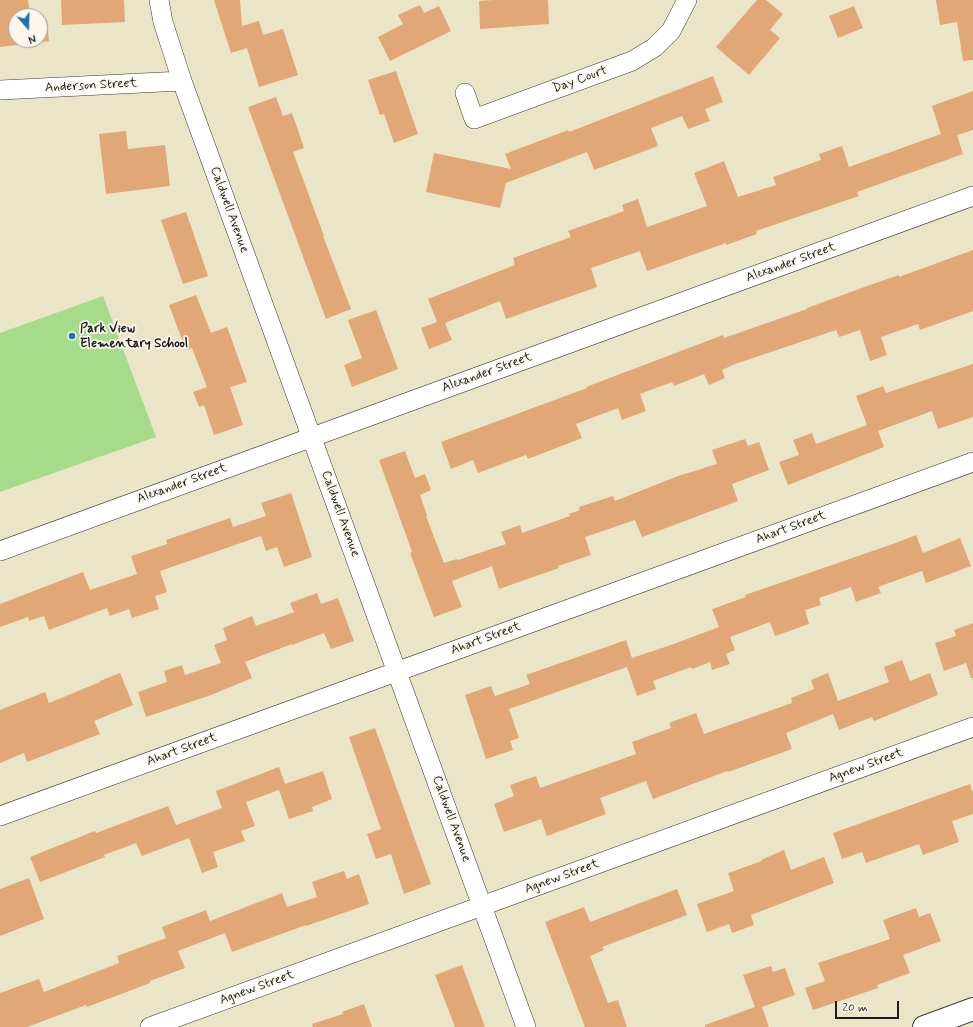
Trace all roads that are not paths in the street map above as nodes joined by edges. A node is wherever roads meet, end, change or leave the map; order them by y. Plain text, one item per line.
1 (159, 0) edge
2 (687, 0) edge
3 (182, 81) junction
4 (0, 90) edge
5 (465, 93) dead end
6 (973, 196) edge
7 (312, 437) junction
8 (973, 462) edge
9 (0, 551) edge
10 (397, 671) junction
11 (973, 726) edge
12 (0, 816) edge
13 (482, 906) junction
14 (973, 1009) edge
15 (150, 1027) edge
16 (526, 1027) edge
17 (924, 1027) edge

1 - 3 street, Caldwell Avenue
2 - 5 street, Day Court
3 - 4 street, Anderson Street
3 - 7 street, Caldwell Avenue
6 - 7 street, Alexander Street
7 - 9 street, Alexander Street
7 - 10 street, Caldwell Avenue
8 - 10 street, Ahart Street
10 - 12 street, Ahart Street
10 - 13 street, Caldwell Avenue
11 - 13 street, Agnew Street
13 - 15 street, Agnew Street
13 - 16 street, Caldwell Avenue
14 - 17 main road

